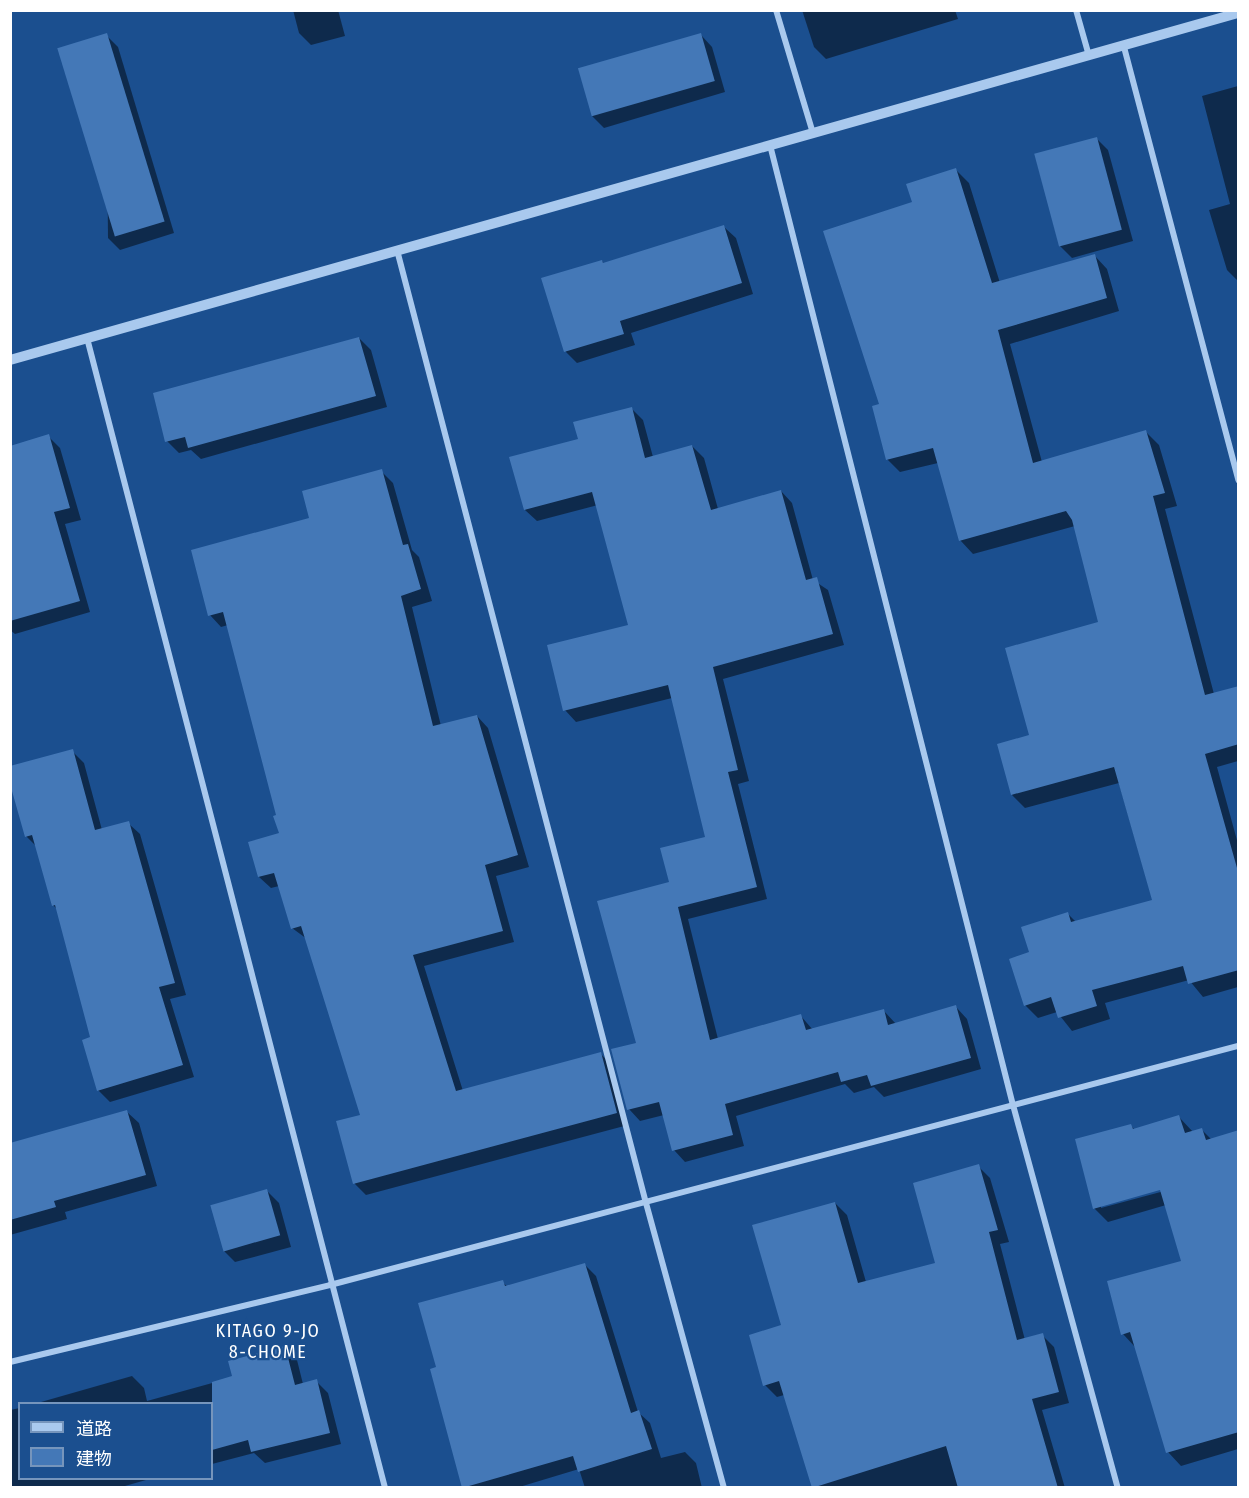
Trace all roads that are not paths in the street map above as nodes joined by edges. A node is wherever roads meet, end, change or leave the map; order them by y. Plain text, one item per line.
1 (776, 10) edge
2 (1076, 10) edge
3 (1231, 13) edge
4 (1124, 47) junction
5 (1089, 56) junction
6 (813, 133) junction
7 (770, 145) junction
8 (397, 249) junction
9 (87, 338) junction
10 (10, 360) edge
11 (1239, 480) edge
12 (1239, 1046) edge
13 (1013, 1105) junction
14 (646, 1203) junction
15 (330, 1285) junction
16 (10, 1362) edge
17 (385, 1488) edge
18 (724, 1488) edge
19 (1118, 1488) edge

1 - 6 street
2 - 5 street
3 - 4 street
4 - 5 street
4 - 11 street
5 - 6 street
6 - 7 street
7 - 8 street
7 - 13 street
8 - 9 street
8 - 14 street
9 - 10 street
9 - 15 street
12 - 13 street
13 - 14 street
13 - 19 street
14 - 15 street
14 - 18 street
15 - 16 street
15 - 17 street

